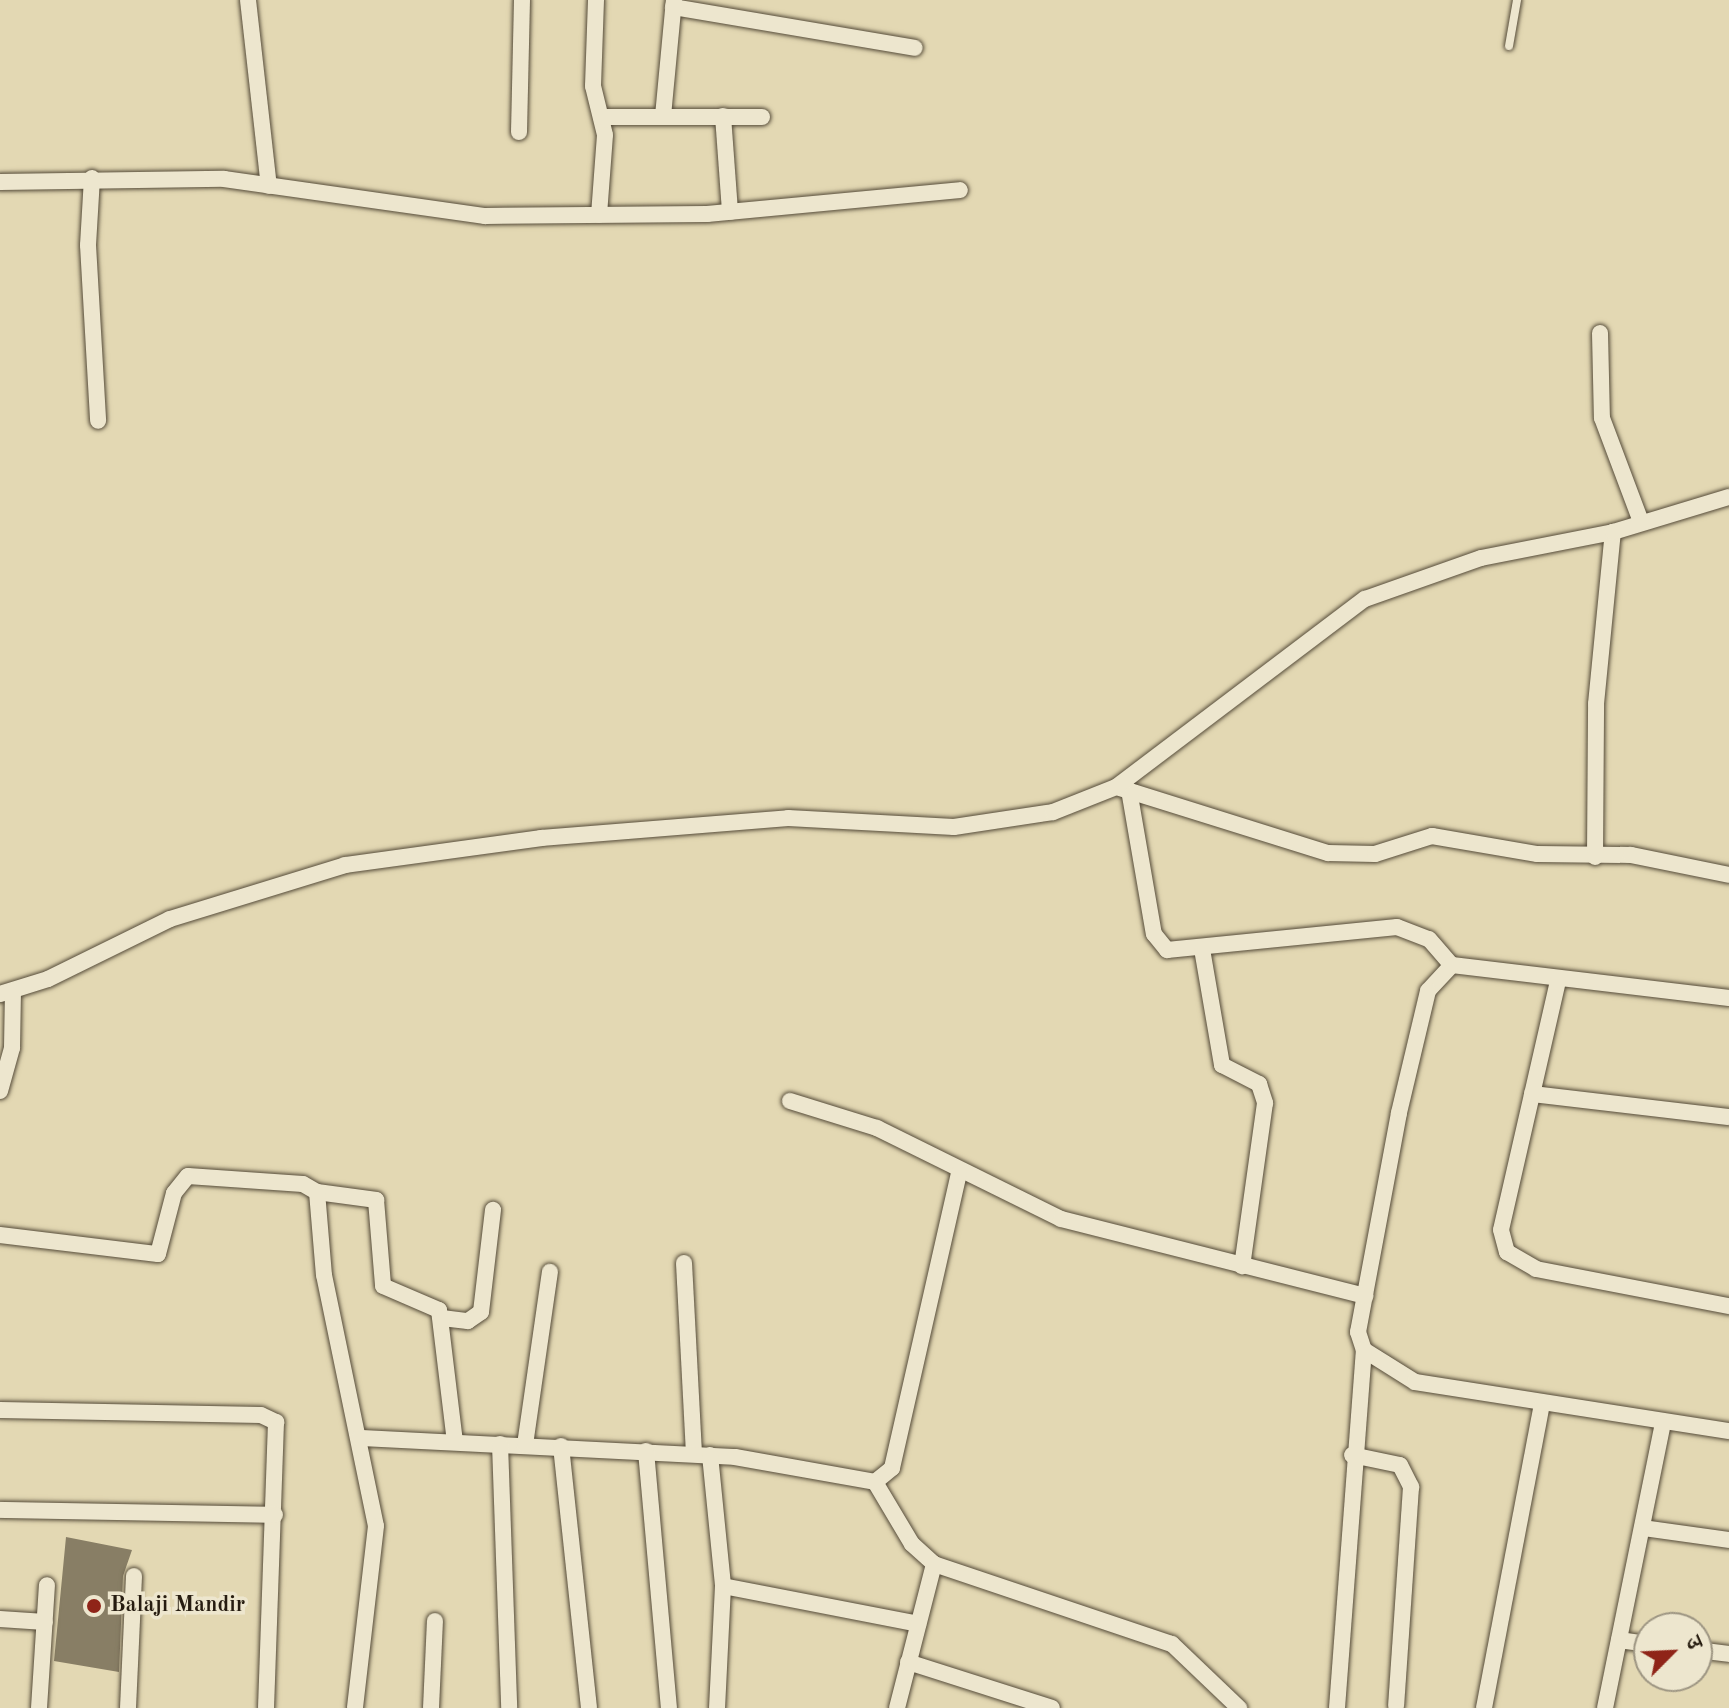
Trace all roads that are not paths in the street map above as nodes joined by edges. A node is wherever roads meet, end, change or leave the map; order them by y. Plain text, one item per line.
1 (248, 0) edge
2 (522, 0) edge
3 (596, 0) edge
4 (1517, 0) edge
5 (674, 4) edge
6 (1509, 46) dead end
7 (915, 48) dead end
8 (663, 116) junction
9 (723, 116) junction
10 (601, 117) junction
11 (762, 117) dead end
12 (519, 132) dead end
13 (92, 178) junction
14 (0, 182) edge
15 (269, 186) junction
16 (960, 190) dead end
17 (730, 212) junction
18 (599, 215) junction
19 (1600, 333) dead end
20 (98, 421) dead end
21 (1729, 497) edge
22 (1641, 522) junction
23 (1613, 532) junction
24 (1123, 788) junction
25 (1595, 857) junction
26 (1729, 875) edge
27 (1202, 949) junction
28 (1452, 965) junction
29 (1558, 981) junction
30 (7, 994) edge
31 (1729, 998) edge
32 (0, 1091) edge
33 (1532, 1094) junction
34 (790, 1101) dead end
35 (1729, 1117) edge
36 (959, 1172) junction
37 (317, 1192) junction
38 (493, 1210) dead end
39 (0, 1235) edge
40 (684, 1263) dead end
41 (1242, 1266) junction
42 (550, 1272) dead end
43 (1365, 1296) junction
44 (1729, 1306) edge
45 (442, 1318) junction
46 (1364, 1350) junction
47 (1542, 1404) junction
48 (0, 1410) edge
49 (1663, 1422) junction
50 (1729, 1431) edge
51 (360, 1438) junction
52 (455, 1442) junction
53 (500, 1444) junction
54 (525, 1445) junction
55 (561, 1446) junction
56 (646, 1451) junction
57 (702, 1455) junction
58 (1352, 1455) junction
59 (875, 1482) junction
60 (0, 1510) edge
61 (275, 1515) junction
62 (1643, 1528) junction
63 (1729, 1540) edge
64 (934, 1564) junction
65 (134, 1576) dead end
66 (47, 1585) dead end
67 (723, 1586) junction
68 (0, 1619) edge
69 (435, 1621) dead end
70 (45, 1622) junction
71 (918, 1624) junction
72 (1619, 1640) junction
73 (1633, 1642) edge
74 (908, 1662) junction
75 (1396, 1705) dead end
76 (39, 1708) edge
77 (128, 1708) edge
78 (266, 1708) edge
79 (355, 1708) edge
80 (431, 1708) edge
81 (509, 1708) edge
82 (589, 1708) edge
83 (669, 1708) edge
84 (717, 1708) edge
85 (897, 1708) edge
86 (1052, 1708) edge
87 (1239, 1708) edge
88 (1337, 1708) edge
89 (1484, 1708) edge
90 (1605, 1708) edge

1 - 15 street
2 - 12 street
3 - 10 street
4 - 6 lane
5 - 7 street
5 - 8 street
8 - 9 street
8 - 10 street
9 - 11 street
9 - 17 street
10 - 18 street
13 - 14 street
13 - 15 street
13 - 20 street
15 - 18 street
16 - 17 street
17 - 18 street
19 - 22 street
21 - 22 street
22 - 23 street
23 - 24 street
23 - 25 street
24 - 25 street
24 - 27 street
24 - 30 street
25 - 26 street
27 - 28 street
27 - 41 street
28 - 29 street
28 - 43 street
29 - 31 street
29 - 33 street
30 - 32 street
33 - 35 street
33 - 44 street
34 - 36 street
36 - 41 street
36 - 59 street
37 - 39 street
37 - 45 street
37 - 51 street
38 - 45 street
40 - 57 street
41 - 43 street
42 - 54 street
43 - 46 street
45 - 52 street
46 - 47 street
46 - 58 street
47 - 49 street
47 - 89 street
48 - 61 street
49 - 50 street
49 - 62 street
51 - 52 street
51 - 79 street
52 - 53 street
53 - 54 street
53 - 81 street
54 - 55 street
55 - 56 street
55 - 82 street
56 - 57 street
56 - 83 street
57 - 59 street
57 - 67 street
58 - 75 street
58 - 88 street
59 - 64 street
60 - 61 street
61 - 78 street
62 - 63 street
62 - 72 street
64 - 71 street
64 - 87 street
65 - 77 street
66 - 70 street
67 - 71 street
67 - 84 street
68 - 70 street
69 - 80 street
70 - 76 street
71 - 74 street
72 - 73 street
72 - 90 street
74 - 85 street
74 - 86 street

